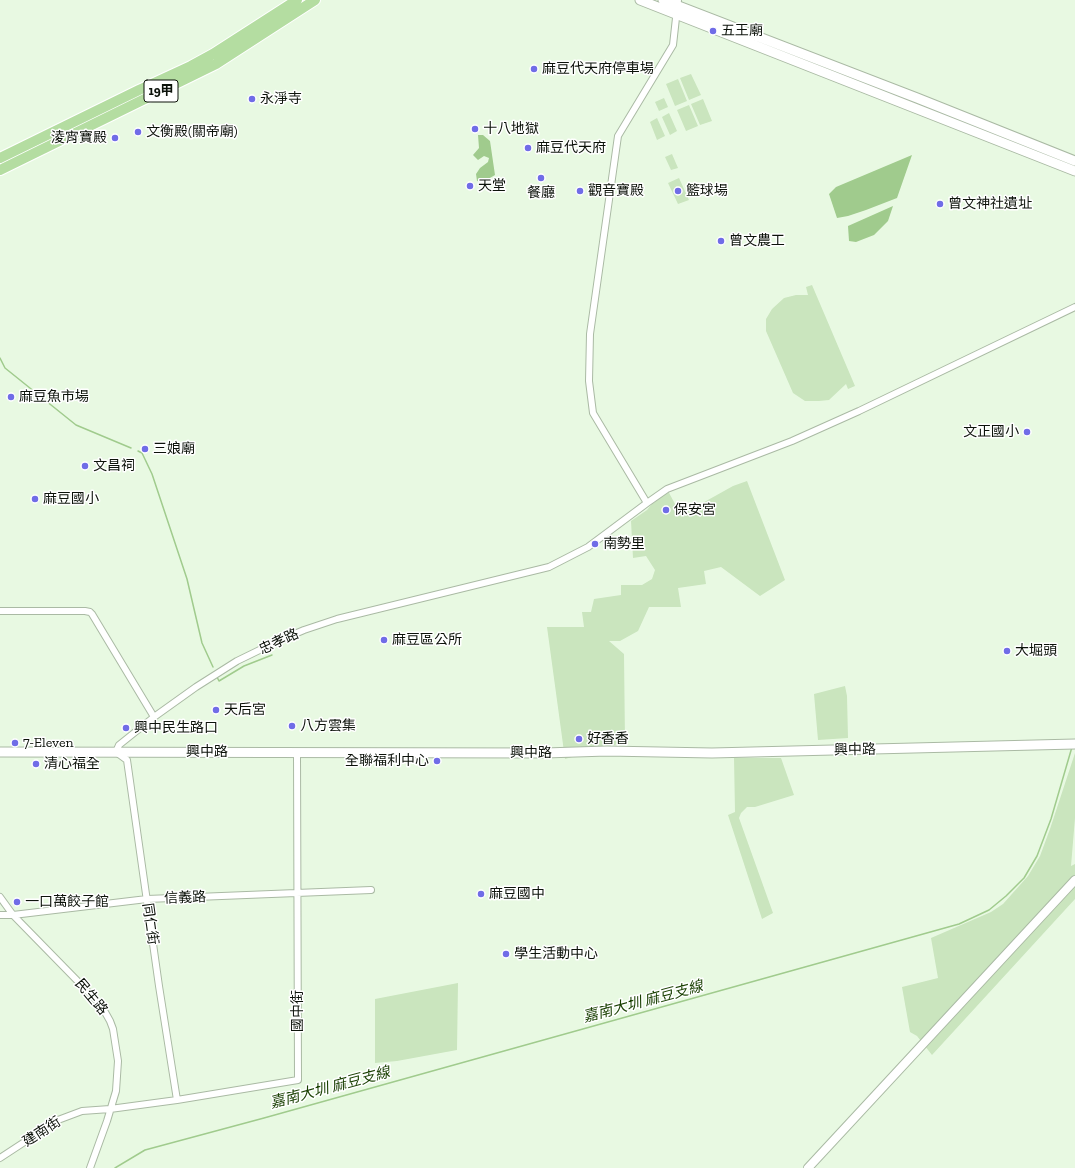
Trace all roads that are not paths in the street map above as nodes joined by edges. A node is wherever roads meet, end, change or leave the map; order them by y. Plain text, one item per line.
1 (297, 0) edge
2 (315, 0) edge
3 (640, 0) edge
4 (663, 0) edge
5 (677, 7) edge
6 (0, 158) edge
7 (1075, 161) edge
8 (0, 170) edge
9 (1075, 171) edge
10 (1075, 307) edge
11 (647, 503) junction
12 (0, 611) edge
13 (154, 717) junction
14 (1075, 744) edge
15 (0, 752) edge
16 (116, 752) junction
17 (297, 752) junction
18 (1075, 880) edge
19 (371, 890) dead end
20 (298, 893) junction
21 (0, 897) edge
22 (147, 899) junction
23 (0, 915) edge
24 (13, 915) junction
25 (177, 1100) junction
26 (110, 1109) junction
27 (0, 1158) edge
28 (90, 1168) edge
29 (808, 1168) edge

1 - 6 main road, 19甲
2 - 8 main road, 19甲
3 - 5 main road
4 - 5 main road
5 - 7 main road
5 - 9 main road
5 - 11 street
10 - 11 street, 忠孝路
11 - 13 street, 忠孝路
12 - 13 street
13 - 16 street, 忠孝路
14 - 17 main road, 興中路
15 - 16 main road, 興中路
16 - 17 main road, 興中路
16 - 22 street, 同仁街
17 - 20 street, 國中街
18 - 29 street
19 - 20 street, 信義路
20 - 22 street, 信義路
20 - 25 street, 國中街
21 - 24 street, 民生路
22 - 24 street, 信義路
22 - 25 street, 同仁街
23 - 24 street, 信義路
24 - 26 street, 民生路
25 - 26 street, 國中街
26 - 27 street, 建南街
26 - 28 street, 民生路

